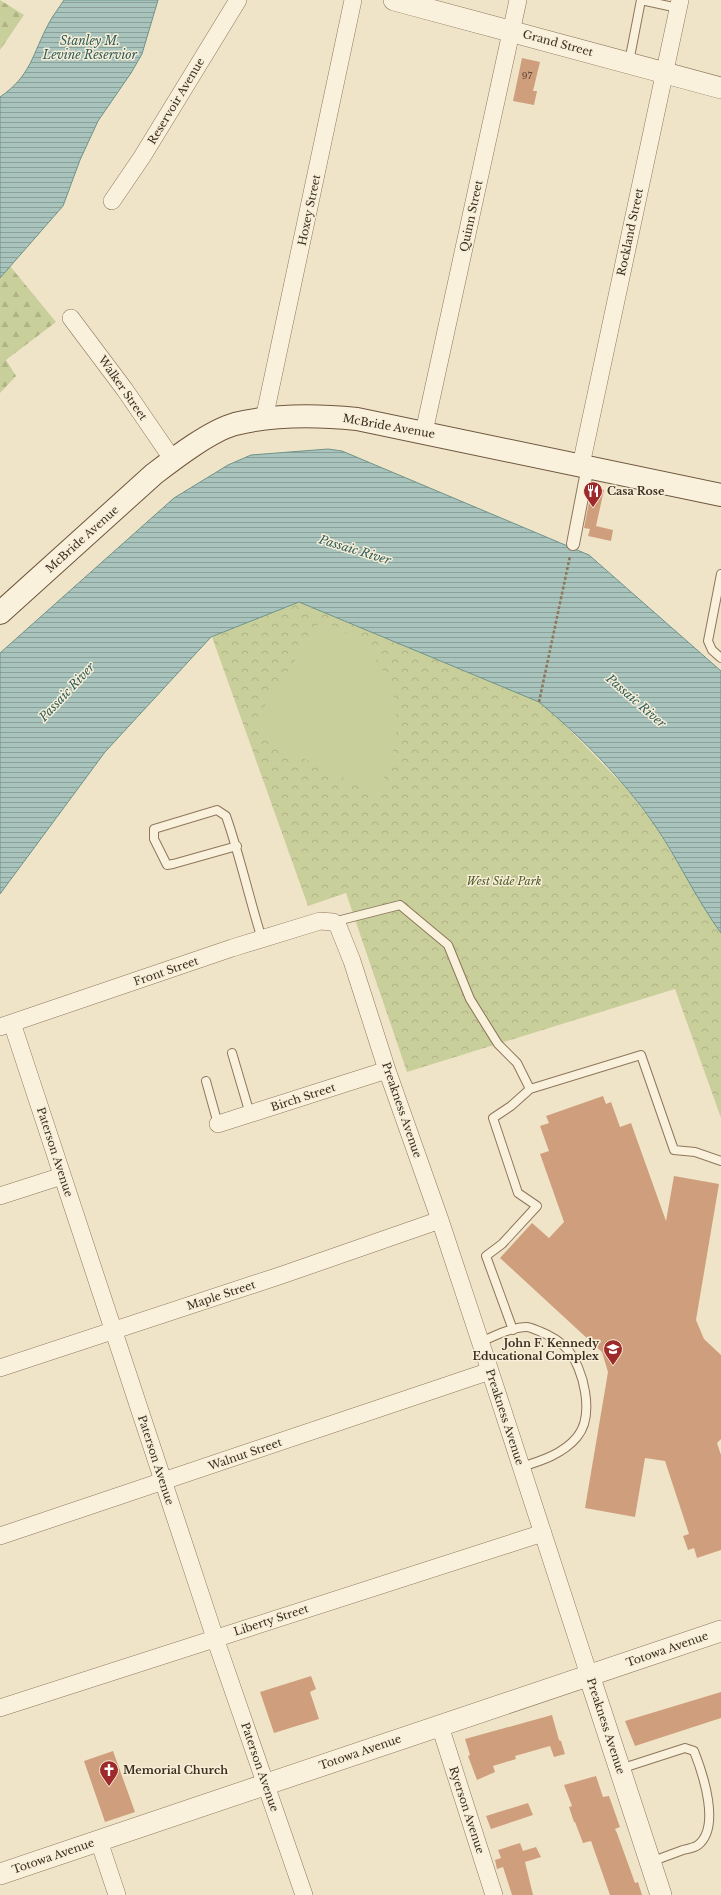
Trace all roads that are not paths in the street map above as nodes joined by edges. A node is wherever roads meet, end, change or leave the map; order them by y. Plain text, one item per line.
1 (238, 0) edge
2 (353, 0) edge
3 (394, 0) edge
4 (518, 0) edge
5 (679, 4) edge
6 (511, 31) junction
7 (629, 62) junction
8 (664, 73) junction
9 (721, 88) edge
10 (112, 201) dead end
11 (71, 318) dead end
12 (264, 419) junction
13 (424, 432) junction
14 (172, 460) junction
15 (585, 466) junction
16 (721, 495) edge
17 (573, 544) road end
18 (721, 574) edge
19 (0, 613) edge
20 (721, 658) edge
21 (237, 846) junction
22 (333, 922) junction
23 (262, 939) junction
24 (6, 1025) edge
25 (232, 1053) dead end
26 (388, 1070) junction
27 (206, 1081) dead end
28 (530, 1089) junction
29 (250, 1114) junction
30 (218, 1124) joint
31 (721, 1161) edge
32 (62, 1176) junction
33 (0, 1196) edge
34 (440, 1220) junction
35 (513, 1330) junction
36 (113, 1331) junction
37 (481, 1342) junction
38 (0, 1368) edge
39 (490, 1371) junction
40 (521, 1467) junction
41 (163, 1481) junction
42 (543, 1533) junction
43 (0, 1536) edge
44 (721, 1631) edge
45 (216, 1638) junction
46 (589, 1675) junction
47 (0, 1708) edge
48 (440, 1726) junction
49 (620, 1769) junction
50 (266, 1784) junction
51 (99, 1841) junction
52 (650, 1862) junction
53 (0, 1874) edge
54 (117, 1895) edge
55 (304, 1895) edge
56 (494, 1895) edge
57 (661, 1895) edge

1 - 10 street, Reservoir Avenue
2 - 12 street, Hoxey Street
3 - 6 street, Grand Street
4 - 6 street, Quinn Street
5 - 7 lane
5 - 8 street, Rockland Street
6 - 7 street, Grand Street
6 - 13 street, Quinn Street
7 - 8 street, Grand Street
8 - 9 street, Grand Street
8 - 15 street, Rockland Street
11 - 14 street, Walker Street
12 - 13 main road, McBride Avenue
12 - 14 main road, McBride Avenue
13 - 15 main road, McBride Avenue
14 - 19 main road, McBride Avenue
15 - 16 main road, McBride Avenue
15 - 17 street
18 - 20 lane
21 - 21 lane
21 - 23 lane
22 - 23 street, Front Street
22 - 26 street, Preakness Avenue
22 - 28 lane
23 - 24 street, Front Street
24 - 32 street, Paterson Avenue
25 - 29 lane
26 - 29 street, Birch Street
26 - 34 street, Preakness Avenue
27 - 30 lane
28 - 31 lane
28 - 35 lane
29 - 30 street, Birch Street
32 - 33 street
32 - 36 street, Paterson Avenue
34 - 36 street, Maple Street
34 - 37 street, Preakness Avenue
35 - 37 lane
35 - 40 lane
36 - 38 street, Maple Street
36 - 41 street, Paterson Avenue
37 - 39 street, Preakness Avenue
39 - 40 street, Preakness Avenue
39 - 41 street, Walnut Street
40 - 42 street, Preakness Avenue
41 - 43 street, Walnut Street
41 - 45 street, Paterson Avenue
42 - 45 street, Liberty Street
42 - 46 street, Preakness Avenue
44 - 46 street, Totowa Avenue
45 - 47 street, Liberty Street
45 - 50 street, Paterson Avenue
46 - 48 street, Totowa Avenue
46 - 49 street, Preakness Avenue
48 - 50 street, Totowa Avenue
48 - 56 street, Ryerson Avenue
49 - 52 street, Preakness Avenue
49 - 52 lane
50 - 51 street, Totowa Avenue
50 - 55 street, Paterson Avenue
51 - 53 street, Totowa Avenue
51 - 54 street
52 - 57 street, Preakness Avenue

